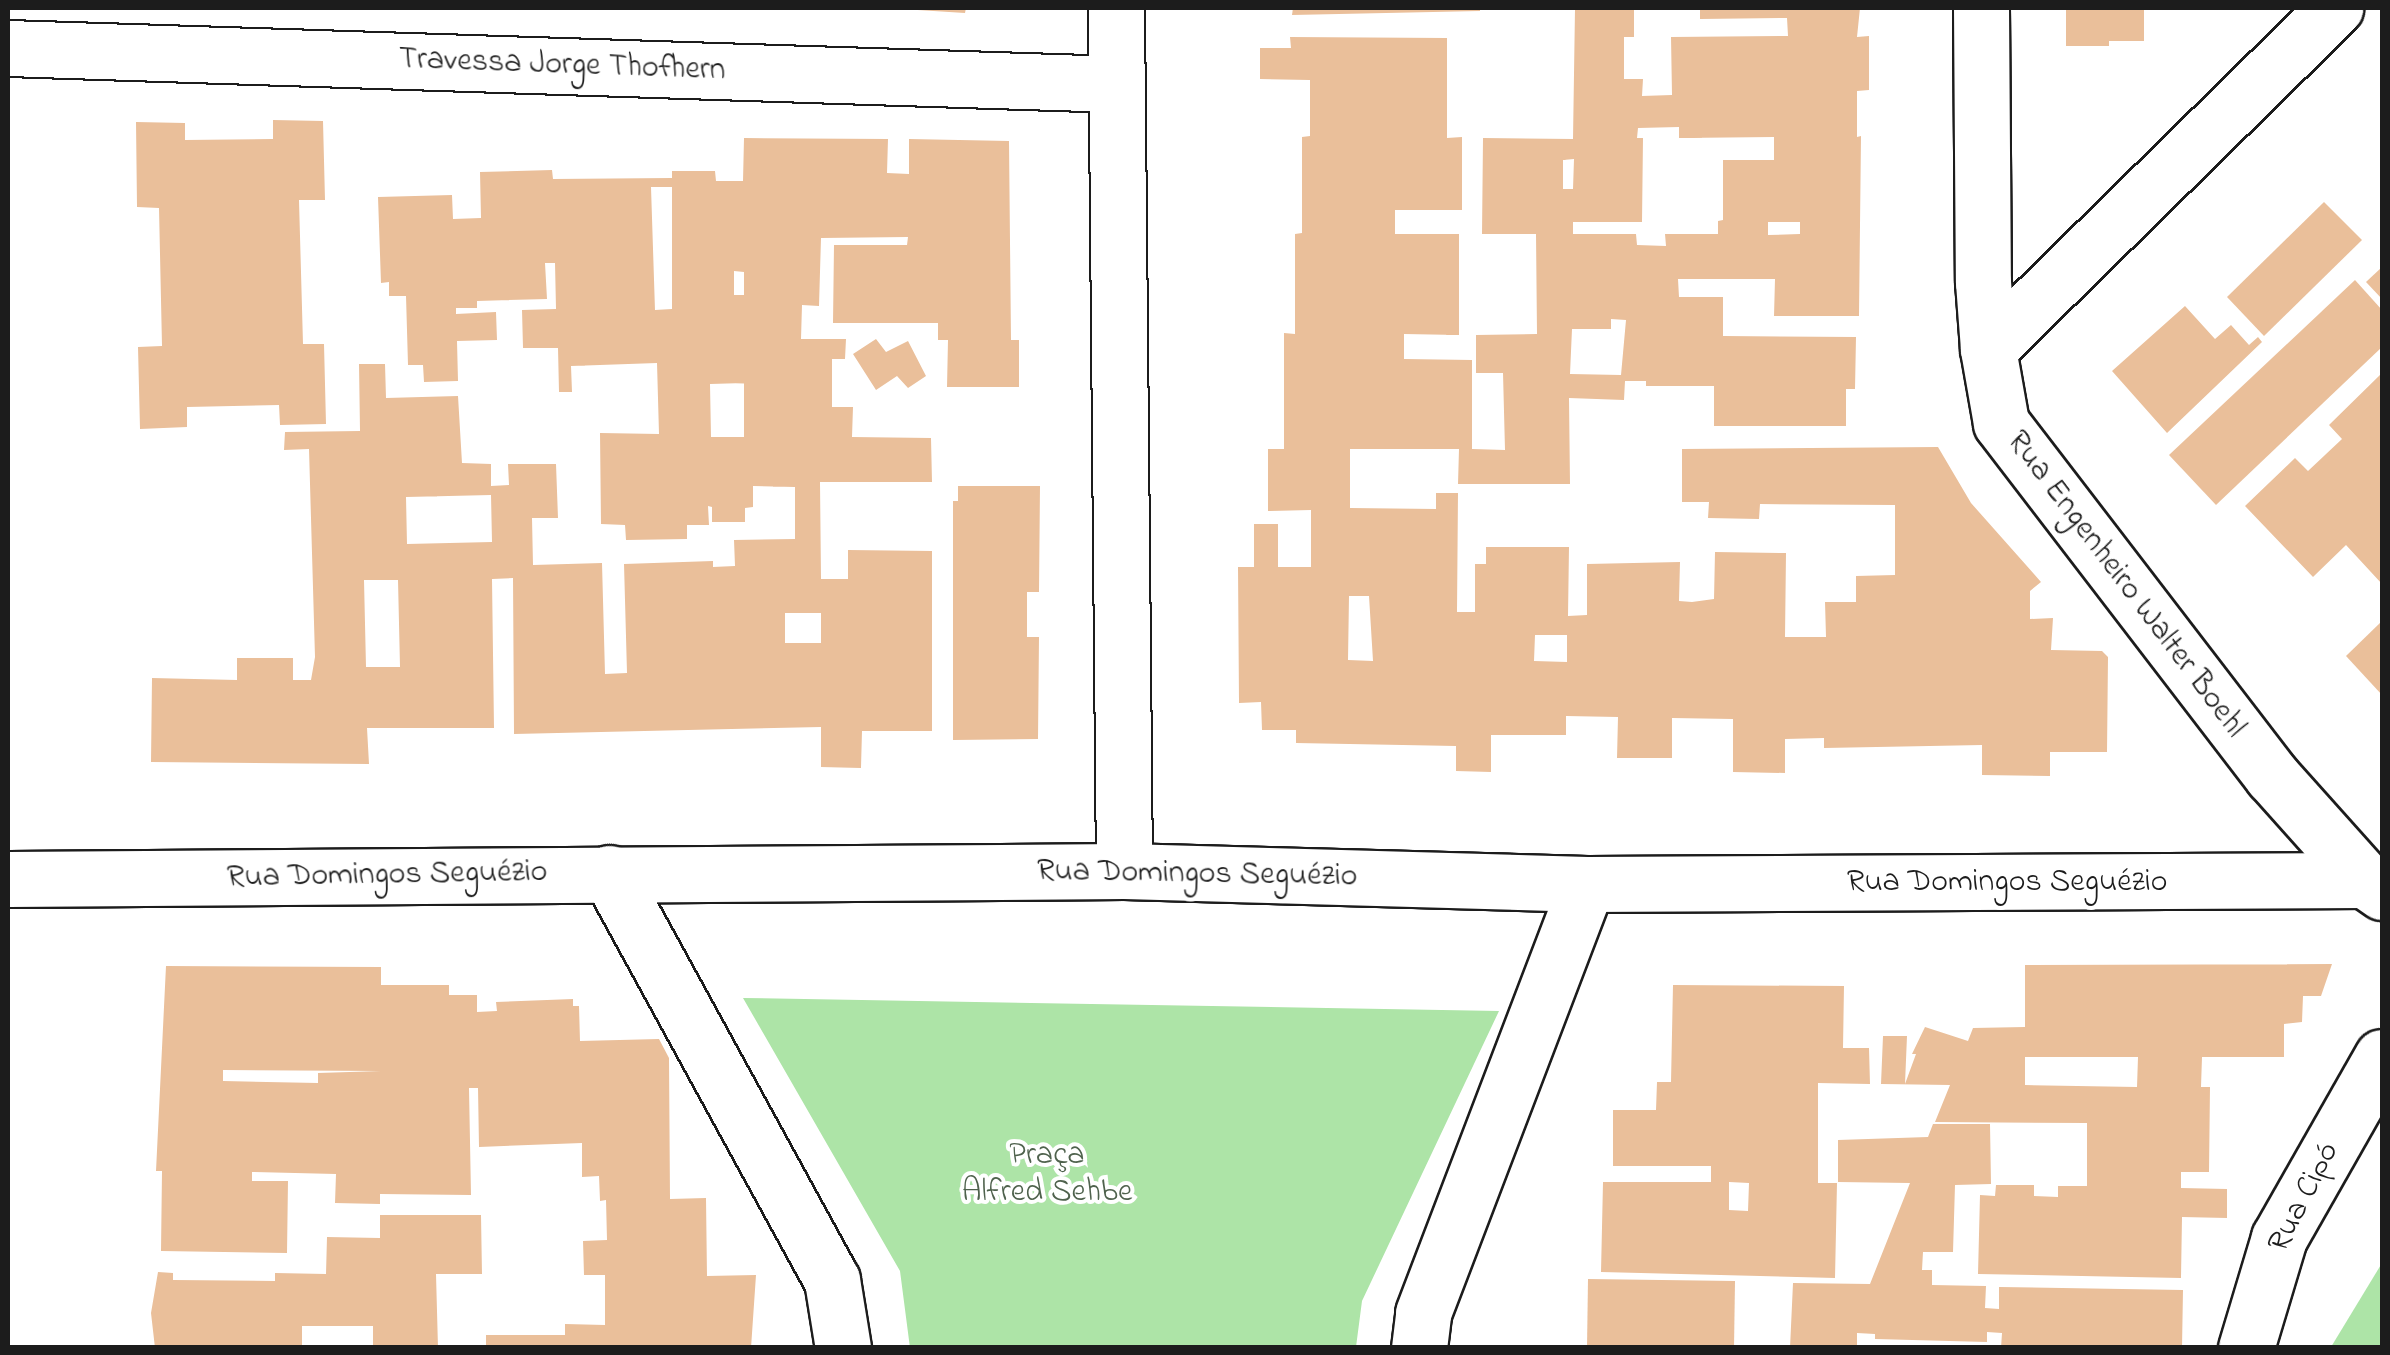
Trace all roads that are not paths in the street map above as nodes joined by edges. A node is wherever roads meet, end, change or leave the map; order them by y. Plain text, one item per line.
1 (1116, 8) edge
2 (1981, 8) edge
3 (2334, 8) edge
4 (8, 48) edge
5 (1116, 84) junction
6 (1988, 349) junction
7 (1124, 871) junction
8 (609, 874) junction
9 (8, 879) edge
10 (1587, 884) junction
11 (2374, 886) edge
12 (2382, 1057) edge
13 (844, 1348) edge
14 (1419, 1348) edge
15 (2246, 1348) edge

1 - 5 street
2 - 6 street, Rua Engenheiro Walter Boehl
3 - 6 street
4 - 5 street, Travessa Jorge Thofhern
5 - 7 street
6 - 11 street, Rua Engenheiro Walter Boehl
7 - 8 street, Rua Domingos Seguézio
7 - 10 street, Rua Domingos Seguézio
8 - 9 street, Rua Domingos Seguézio
8 - 13 street
10 - 11 street, Rua Domingos Seguézio
10 - 14 street
12 - 15 street, Rua Cipó

